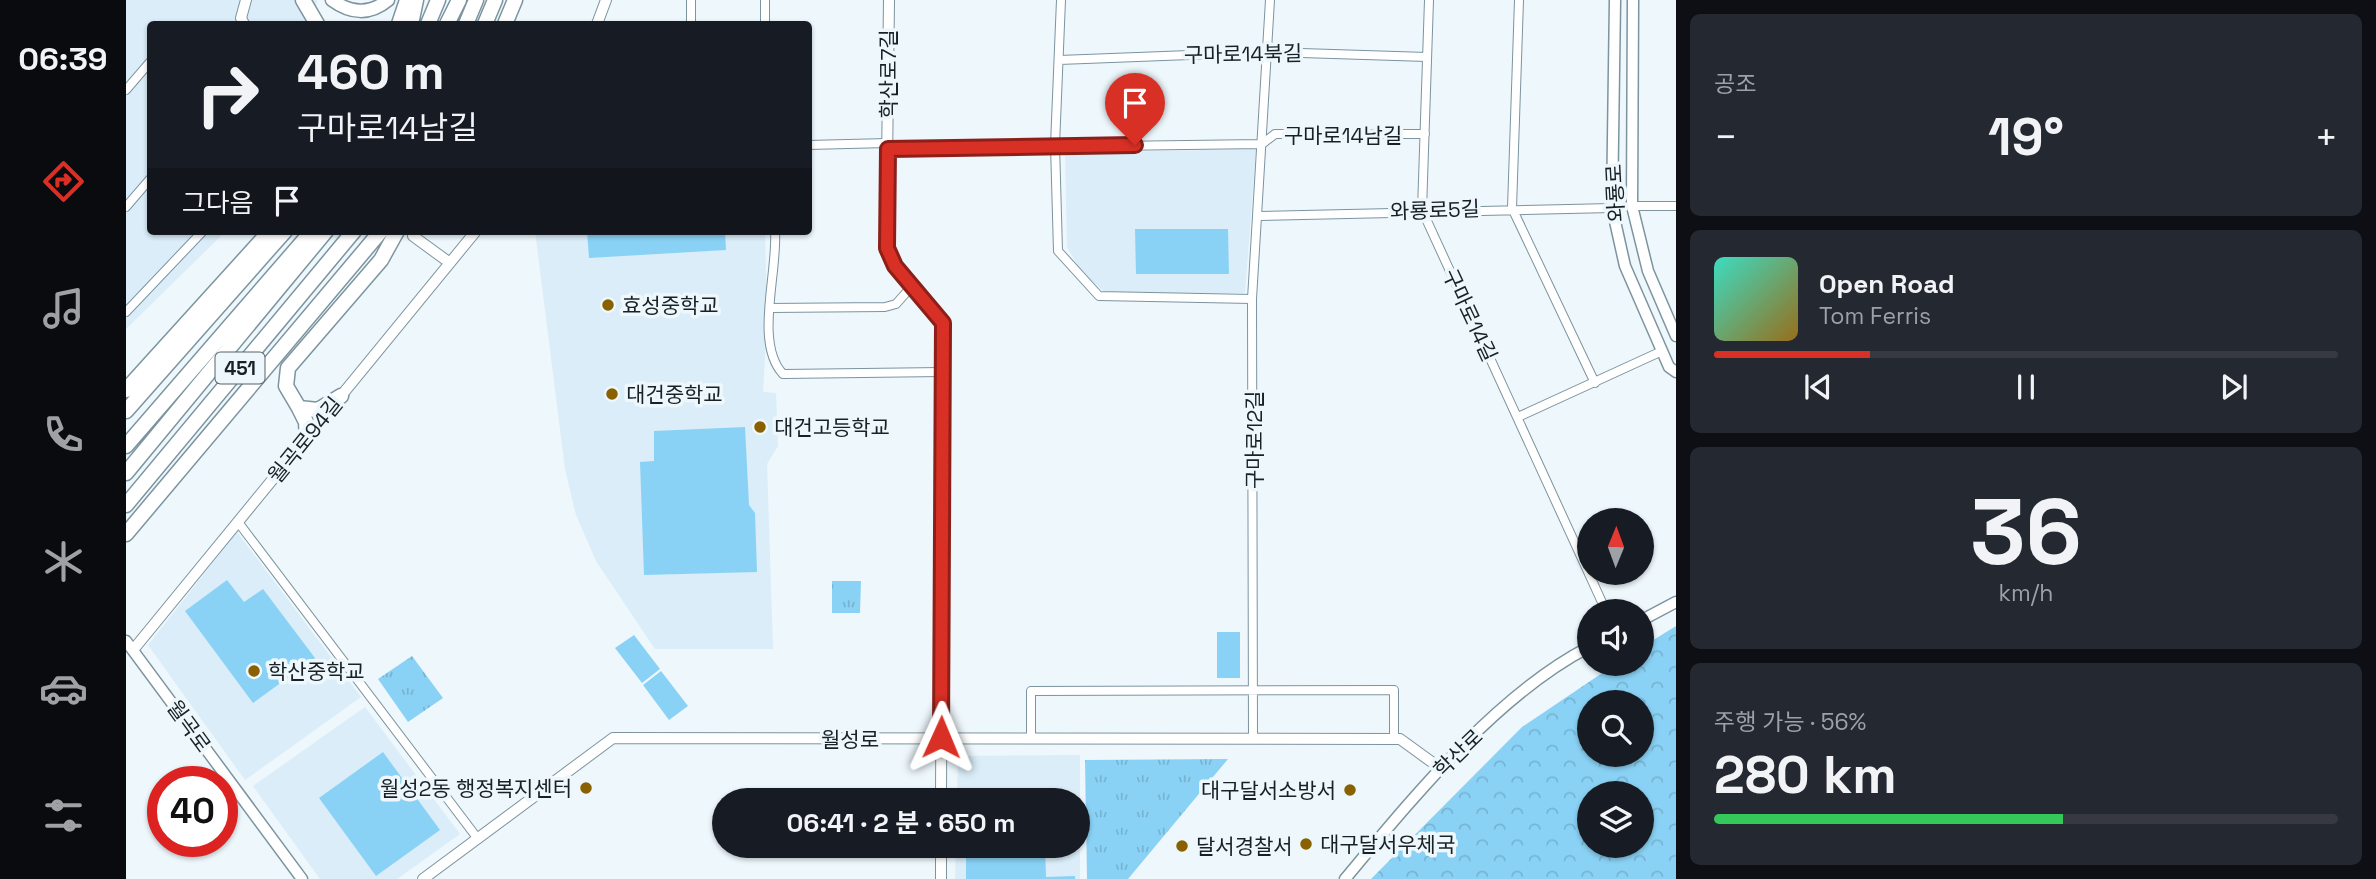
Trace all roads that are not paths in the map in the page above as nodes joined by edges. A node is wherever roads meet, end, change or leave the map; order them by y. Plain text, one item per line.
1 (246, 0) edge
2 (303, 0) edge
3 (332, 0) edge
4 (388, 0) edge
5 (407, 0) edge
6 (416, 0) edge
7 (438, 0) edge
8 (458, 0) edge
9 (476, 0) edge
10 (495, 0) edge
11 (515, 0) edge
12 (606, 0) edge
13 (691, 0) edge
14 (765, 0) edge
15 (889, 0) edge
16 (1061, 0) edge
17 (1270, 0) edge
18 (1429, 0) edge
19 (1519, 0) edge
20 (1615, 0) edge
21 (1633, 0) edge
22 (242, 21) edge
23 (315, 21) edge
24 (400, 21) edge
25 (412, 21) edge
26 (429, 21) edge
27 (448, 21) edge
28 (467, 21) edge
29 (486, 21) edge
30 (506, 21) edge
31 (598, 21) edge
32 (691, 21) edge
33 (765, 21) edge
34 (1268, 52) junction
35 (1427, 57) junction
36 (1059, 60) junction
37 (147, 66) edge
38 (126, 90) edge
39 (1425, 134) junction
40 (812, 145) edge
41 (1055, 145) junction
42 (1262, 145) junction
43 (888, 146) junction
44 (147, 182) edge
45 (1632, 206) junction
46 (1676, 206) edge
47 (126, 207) edge
48 (1512, 208) junction
49 (1612, 208) junction
50 (1422, 210) junction
51 (1259, 216) junction
52 (199, 235) edge
53 (260, 235) edge
54 (266, 235) edge
55 (281, 235) edge
56 (290, 235) edge
57 (309, 235) edge
58 (323, 235) edge
59 (351, 235) edge
60 (378, 235) edge
61 (395, 235) edge
62 (473, 235) edge
63 (775, 235) edge
64 (413, 236) dead end
65 (450, 263) junction
66 (238, 265) junction
67 (912, 286) junction
68 (232, 290) junction
69 (1252, 299) junction
70 (128, 306) edge
71 (770, 308) junction
72 (1676, 336) edge
73 (1662, 352) junction
74 (942, 372) junction
75 (1676, 372) edge
76 (1595, 383) junction
77 (126, 390) edge
78 (341, 396) junction
79 (299, 408) junction
80 (126, 411) edge
81 (1518, 418) junction
82 (307, 439) junction
83 (126, 446) edge
84 (126, 473) edge
85 (126, 505) edge
86 (238, 522) junction
87 (126, 534) edge
88 (1601, 599) edge
89 (1676, 602) edge
90 (1654, 614) edge
91 (128, 649) edge
92 (1577, 653) edge
93 (1255, 688) junction
94 (941, 737) junction
95 (1253, 737) junction
96 (1031, 738) junction
97 (1394, 739) junction
98 (1440, 768) junction
99 (942, 788) edge
100 (478, 839) junction
101 (942, 858) edge
102 (302, 879) edge
103 (423, 879) edge
104 (942, 879) edge
105 (1345, 879) edge

1 - 22 street
2 - 23 highway
3 - 4 highway
5 - 24 highway
6 - 25 highway
7 - 26 highway
8 - 27 highway
9 - 28 highway
10 - 29 highway
11 - 30 highway
12 - 31 street
13 - 32 street
14 - 33 street
15 - 43 street, 학산로7길
16 - 36 street
17 - 34 street, 구마로12길
18 - 35 street, 구마로14길
19 - 48 street
20 - 49 main road, 와룡로
21 - 45 main road, 와룡로
34 - 35 street, 구마로14북길
34 - 36 street, 구마로14북길
34 - 42 street, 구마로12길
35 - 39 street, 구마로14길
36 - 41 street
37 - 38 street
39 - 42 street, 구마로14남길
39 - 50 street, 구마로14길
40 - 43 street, 구마로14남길
41 - 42 street, 구마로14남길
41 - 43 street, 구마로14남길
41 - 69 street
42 - 51 street, 구마로12길
43 - 67 street, 학산로7길
44 - 47 street
45 - 46 street
45 - 72 main road, 와룡로
48 - 49 street, 와룡로5길
48 - 50 street, 와룡로5길
48 - 76 street
49 - 73 main road, 와룡로
50 - 51 street, 와룡로5길
50 - 81 street, 구마로14길
51 - 69 street, 구마로12길
52 - 70 street
53 - 66 highway
54 - 66 highway
55 - 68 highway
56 - 68 highway
57 - 83 highway
58 - 84 highway, 451
59 - 85 highway, 451
60 - 87 highway
61 - 79 highway
62 - 65 street, 월곡로94길
63 - 71 street
64 - 65 street
65 - 78 street, 월곡로94길
66 - 77 highway
67 - 71 street
67 - 74 street, 학산로7길
68 - 80 highway
69 - 93 street, 구마로12길
71 - 74 street
73 - 75 main road, 와룡로
73 - 76 street
74 - 94 street, 학산로7길
76 - 81 street
78 - 79 highway
78 - 82 street, 월곡로94길
79 - 82 highway
81 - 88 street, 구마로14길
82 - 86 street, 월곡로94길
86 - 91 street, 월곡로94길
86 - 100 street
89 - 90 main road
91 - 102 main road, 월곡로
92 - 98 main road, 학산로
93 - 95 street, 구마로12길
93 - 96 street
93 - 97 street
94 - 96 street, 월성로
94 - 99 street, 학산로7길
94 - 100 street, 월성로
95 - 96 street, 월성로
95 - 97 street, 월성로
97 - 98 street, 월성로
98 - 105 main road, 학산로
100 - 103 street, 월성로
101 - 104 street

